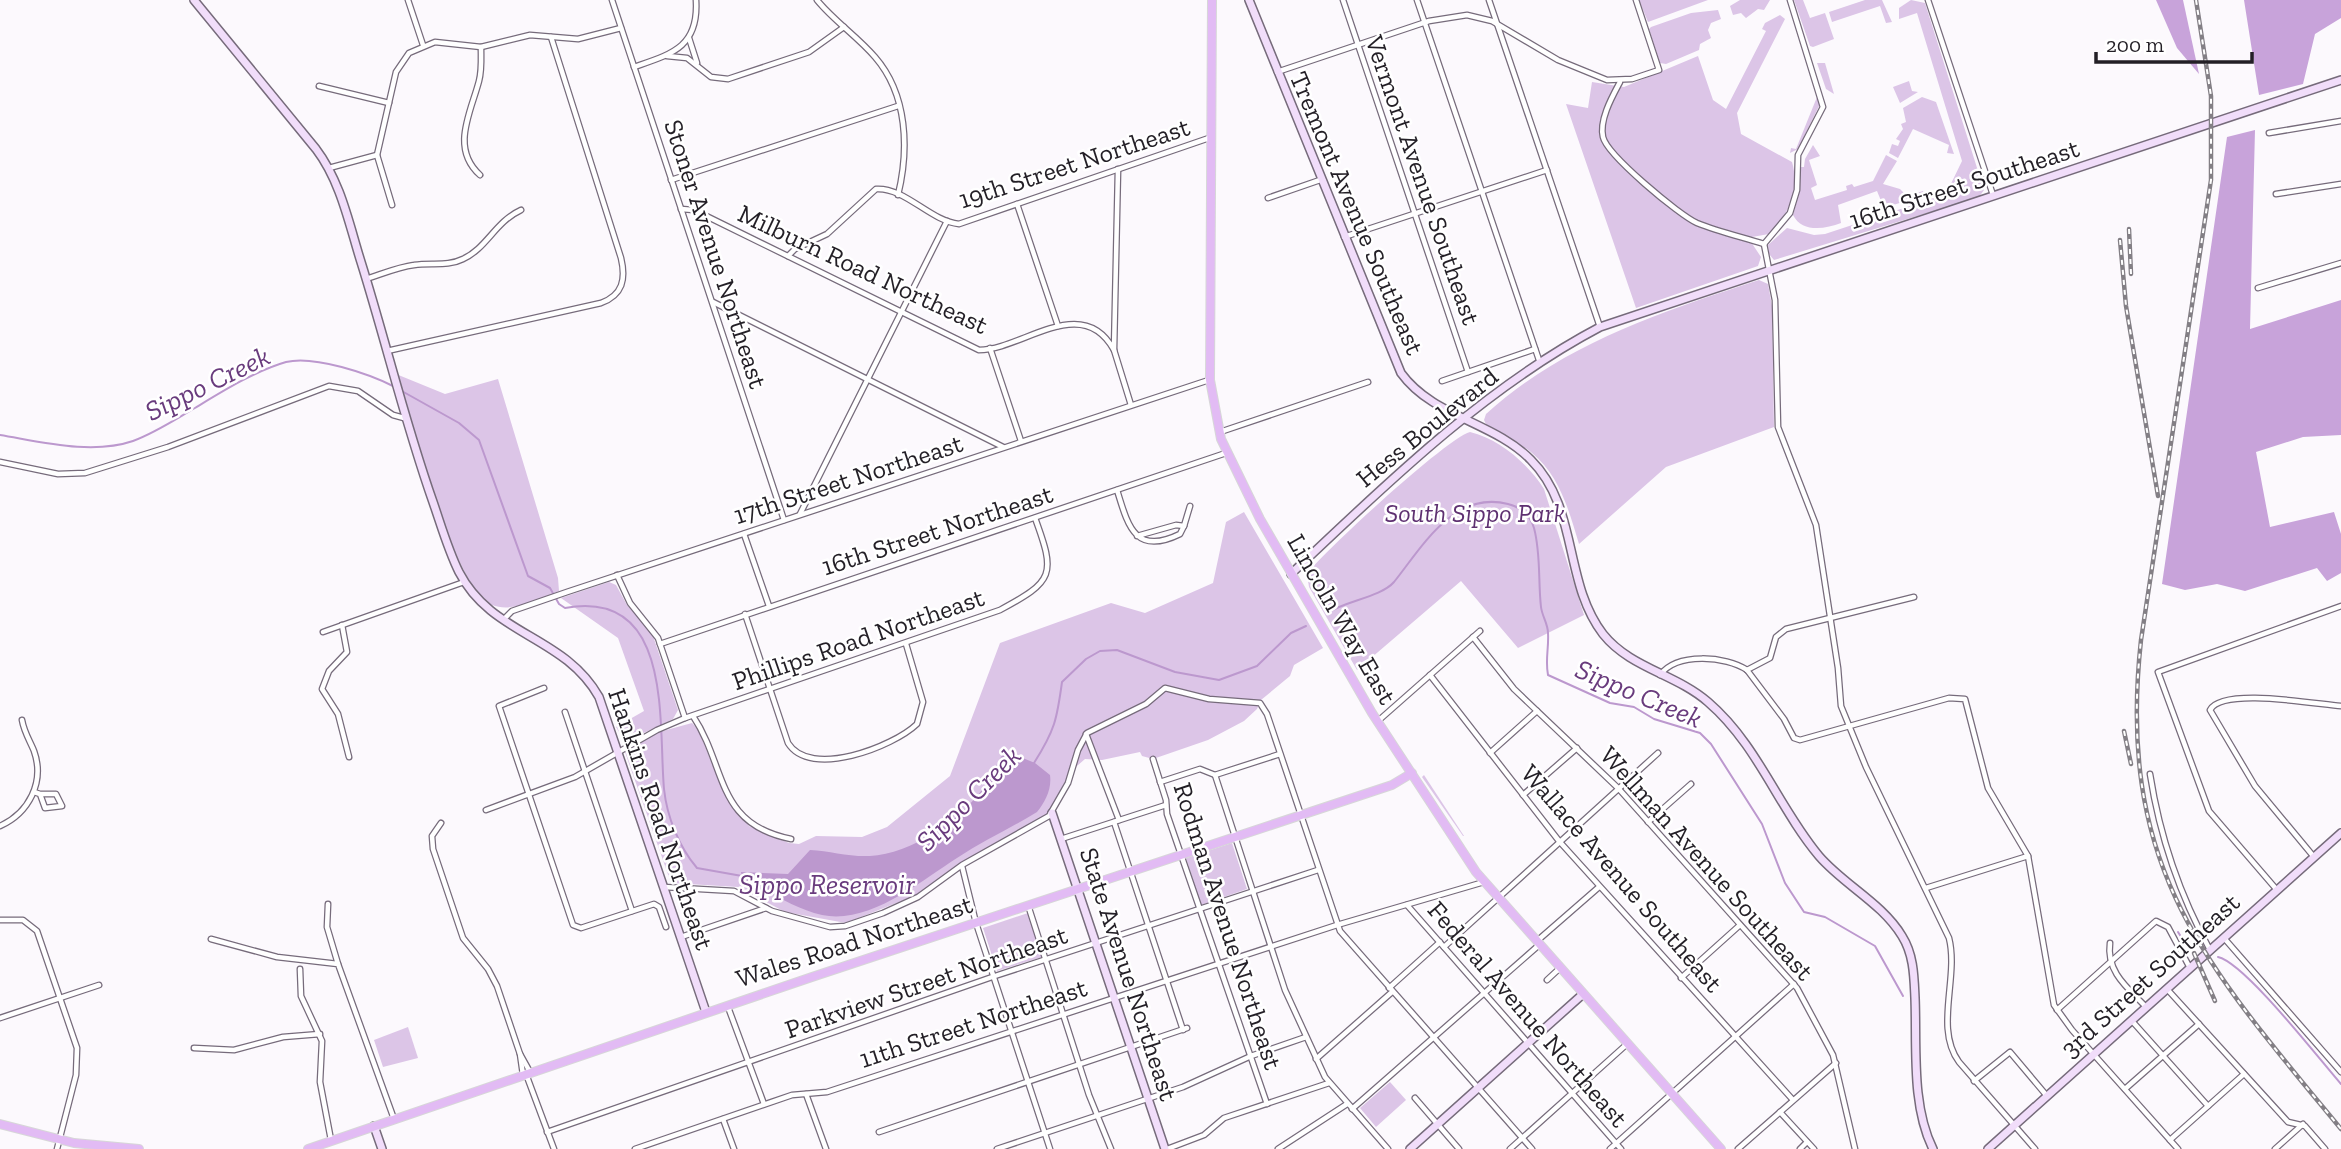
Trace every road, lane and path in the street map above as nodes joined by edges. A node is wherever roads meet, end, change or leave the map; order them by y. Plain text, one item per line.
1 (194, 0) edge
2 (408, 0) edge
3 (612, 0) edge
4 (696, 0) edge
5 (817, 0) edge
6 (1212, 0) edge
7 (1249, 0) edge
8 (1343, 0) edge
9 (1417, 0) edge
10 (1489, 0) edge
11 (1636, 0) edge
12 (1790, 0) edge
13 (1928, 0) edge
14 (1424, 22) junction
15 (1498, 24) junction
16 (621, 27) junction
17 (844, 27) junction
18 (551, 37) junction
19 (689, 37) junction
20 (1358, 44) junction
21 (423, 45) junction
22 (481, 47) junction
23 (667, 56) junction
24 (697, 64) junction
25 (634, 67) junction
26 (1276, 72) junction
27 (2341, 80) edge
28 (1621, 81) junction
29 (319, 86) dead end
30 (389, 103) junction
31 (898, 106) junction
32 (2341, 121) edge
33 (2269, 133) dead end
34 (1213, 137) junction
35 (377, 155) junction
36 (329, 168) junction
37 (1118, 169) junction
38 (1547, 170) junction
39 (480, 175) dead end
40 (671, 180) junction
41 (1320, 180) junction
42 (2341, 184) edge
43 (1481, 191) junction
44 (2276, 194) dead end
45 (898, 195) junction
46 (1994, 196) junction
47 (1268, 198) dead end
48 (1017, 204) junction
49 (392, 205) dead end
50 (681, 209) junction
51 (521, 210) dead end
52 (1414, 213) junction
53 (947, 221) junction
54 (1343, 237) junction
55 (1764, 244) junction
56 (788, 256) junction
57 (2341, 263) edge
58 (1770, 271) junction
59 (366, 279) junction
60 (2258, 288) dead end
61 (712, 301) junction
62 (900, 313) junction
63 (1058, 326) junction
64 (1600, 327) junction
65 (990, 348) junction
66 (1535, 349) junction
67 (1114, 350) junction
68 (386, 351) junction
69 (1541, 364) junction
70 (1468, 372) junction
71 (868, 378) junction
72 (1210, 380) junction
73 (1442, 381) dead end
74 (1368, 382) dead end
75 (1131, 405) junction
76 (404, 418) junction
77 (1465, 420) junction
78 (1219, 432) junction
79 (1021, 441) junction
80 (1003, 447) junction
81 (1226, 453) junction
82 (0, 462) edge
83 (1117, 490) junction
84 (1190, 506) dead end
85 (800, 514) junction
86 (1035, 518) junction
87 (784, 520) junction
88 (1184, 526) junction
89 (744, 534) junction
90 (1137, 536) junction
91 (1291, 574) junction
92 (617, 575) junction
93 (464, 582) junction
94 (1914, 597) dead end
95 (769, 606) junction
96 (2341, 606) edge
97 (745, 614) junction
98 (1830, 616) junction
99 (502, 621) junction
100 (342, 625) junction
101 (1480, 631) dead end
102 (323, 632) dead end
103 (1474, 637) junction
104 (660, 644) junction
105 (905, 644) junction
106 (1747, 670) junction
107 (1430, 675) junction
108 (1660, 675) junction
109 (544, 688) dead end
110 (770, 689) junction
111 (2341, 706) edge
112 (1537, 711) junction
113 (565, 712) dead end
114 (693, 716) junction
115 (685, 718) junction
116 (22, 720) dead end
117 (1378, 722) junction
118 (1849, 726) junction
119 (1086, 734) junction
120 (1577, 748) junction
121 (618, 751) junction
122 (1490, 753) junction
123 (1658, 753) dead end
124 (1280, 754) junction
125 (349, 757) dead end
126 (1153, 760) dead end
127 (585, 772) junction
128 (1412, 772) junction
129 (2150, 774) dead end
130 (1216, 775) junction
131 (1160, 782) junction
132 (1691, 784) dead end
133 (1618, 788) junction
134 (34, 792) junction
135 (40, 794) junction
136 (529, 795) junction
137 (1523, 795) junction
138 (1166, 805) junction
139 (486, 810) dead end
140 (1052, 813) junction
141 (1300, 815) junction
142 (1116, 821) junction
143 (1648, 822) junction
144 (440, 823) dead end
145 (0, 826) edge
146 (2341, 833) edge
147 (1235, 836) junction
148 (791, 839) dead end
149 (1062, 839) junction
150 (1559, 841) junction
151 (1181, 855) junction
152 (2028, 856) junction
153 (2315, 857) junction
154 (962, 865) junction
155 (1318, 870) junction
156 (1129, 872) junction
157 (1484, 883) junction
158 (664, 887) junction
159 (1599, 887) junction
160 (1926, 888) junction
161 (1079, 889) junction
162 (2277, 890) junction
163 (1253, 891) junction
164 (1497, 898) junction
165 (328, 904) dead end
166 (1028, 905) junction
167 (1406, 905) junction
168 (767, 908) junction
169 (1199, 909) junction
170 (632, 911) junction
171 (0, 920) edge
172 (976, 923) junction
173 (1337, 925) junction
174 (1741, 925) junction
175 (666, 926) dead end
176 (1148, 926) junction
177 (681, 937) junction
178 (211, 939) dead end
179 (2224, 939) junction
180 (1097, 943) junction
181 (1537, 943) junction
182 (2110, 943) dead end
183 (1442, 945) junction
184 (1271, 946) junction
185 (2210, 951) junction
186 (1046, 960) junction
187 (2109, 963) junction
188 (338, 964) junction
189 (1217, 964) junction
190 (1560, 968) junction
191 (2190, 968) junction
192 (300, 969) dead end
193 (995, 976) junction
194 (1681, 978) junction
195 (1546, 980) dead end
196 (1166, 981) junction
197 (1794, 984) junction
198 (99, 985) dead end
199 (2167, 989) junction
200 (1391, 990) junction
201 (1485, 993) junction
202 (1583, 994) junction
203 (1115, 997) junction
204 (61, 998) junction
205 (727, 1005) junction
206 (2146, 1007) junction
207 (2057, 1010) junction
208 (706, 1012) junction
209 (1064, 1014) junction
210 (0, 1018) edge
211 (2132, 1020) junction
212 (2199, 1024) junction
213 (1013, 1031) junction
214 (320, 1034) junction
215 (1307, 1037) junction
216 (1735, 1037) junction
217 (1433, 1038) junction
218 (1529, 1043) junction
219 (1627, 1044) junction
220 (194, 1048) dead end
221 (1131, 1048) junction
222 (2094, 1054) junction
223 (2163, 1055) junction
224 (1251, 1056) junction
225 (1316, 1059) junction
226 (749, 1063) junction
227 (1836, 1063) junction
228 (1080, 1065) junction
229 (2341, 1072) edge
230 (527, 1074) junction
231 (2244, 1074) junction
232 (1974, 1081) junction
233 (1028, 1082) junction
234 (1329, 1083) junction
235 (1478, 1088) junction
236 (2125, 1089) junction
237 (1574, 1093) junction
238 (806, 1094) junction
239 (1673, 1094) junction
240 (2047, 1096) junction
241 (1415, 1098) dead end
242 (1148, 1099) junction
243 (1793, 1100) junction
244 (765, 1104) junction
245 (1267, 1104) junction
246 (1347, 1104) junction
247 (2208, 1106) junction
248 (1352, 1110) junction
249 (1780, 1112) junction
250 (1098, 1115) junction
251 (394, 1119) junction
252 (723, 1119) junction
253 (0, 1124) edge
254 (1437, 1124) junction
255 (2303, 1124) junction
256 (374, 1126) junction
257 (2014, 1126) junction
258 (547, 1132) junction
259 (879, 1132) dead end
260 (1045, 1133) junction
261 (1522, 1138) junction
262 (2170, 1140) junction
263 (331, 1141) junction
264 (1807, 1142) junction
265 (1616, 1143) junction
266 (58, 1144) edge
267 (642, 1148) edge
268 (139, 1149) edge
269 (308, 1149) edge
270 (382, 1149) edge
271 (554, 1149) edge
272 (635, 1149) edge
273 (734, 1149) edge
274 (826, 1149) edge
275 (997, 1149) edge
276 (1050, 1149) edge
277 (1111, 1149) edge
278 (1166, 1149) edge
279 (1278, 1149) edge
280 (1388, 1149) edge
281 (1409, 1149) edge
282 (1459, 1149) edge
283 (1510, 1149) edge
284 (1532, 1149) edge
285 (1610, 1149) edge
286 (1621, 1149) edge
287 (1721, 1149) edge
288 (1738, 1149) edge
289 (1800, 1149) edge
290 (1814, 1149) edge
291 (1855, 1149) edge
292 (1933, 1149) edge
293 (1988, 1149) edge
294 (2035, 1149) edge
295 (2178, 1149) edge
296 (2275, 1149) edge
297 (2325, 1149) edge

1 - 36 street
2 - 21 street
3 - 16 street, Stoner Avenue Northeast
4 - 19 street
5 - 17 street
6 - 34 main road, Lincoln Way East
7 - 26 street, Tremont Avenue Southeast
8 - 20 street, Vermont Avenue Southeast
9 - 14 street
10 - 15 street
11 - 28 street
12 - 55 street
13 - 46 street
14 - 15 street
14 - 20 street
14 - 43 street
15 - 28 street
15 - 38 street
16 - 18 street
16 - 25 street, Stoner Avenue Northeast
17 - 24 street
17 - 31 street
18 - 22 street
18 - 68 street
19 - 23 street
19 - 24 street
20 - 26 street
20 - 52 street, Vermont Avenue Southeast
21 - 22 street
21 - 30 street
22 - 39 street
23 - 24 street
23 - 25 street
25 - 40 street, Stoner Avenue Northeast
26 - 41 street, Tremont Avenue Southeast
27 - 46 street, 16th Street Southeast
28 - 55 street
29 - 30 street
30 - 35 street
31 - 40 street
31 - 45 street
32 - 33 street
34 - 37 street, 19th Street Northeast
34 - 72 main road, Lincoln Way East
35 - 36 street
35 - 49 street
36 - 59 street, Hankins Road Northeast
37 - 48 street, 19th Street Northeast
37 - 67 street
38 - 43 street
38 - 64 street
40 - 50 street, Stoner Avenue Northeast
41 - 47 street
41 - 54 street, Tremont Avenue Southeast
42 - 44 street
43 - 52 street
43 - 66 street
45 - 53 street
45 - 56 street
46 - 58 street, 16th Street Southeast
48 - 53 street, 19th Street Northeast
48 - 63 street
50 - 56 street, Milburn Road Northeast
50 - 61 street, Stoner Avenue Northeast
51 - 59 street
52 - 54 street
52 - 70 street, Vermont Avenue Southeast
53 - 62 street
54 - 77 street, Tremont Avenue Southeast
55 - 58 street
56 - 62 street, Milburn Road Northeast
57 - 60 street
58 - 64 street, 16th Street Southeast
58 - 98 street
59 - 68 street, Hankins Road Northeast
61 - 71 street
61 - 87 street, Stoner Avenue Northeast
62 - 65 street, Milburn Road Northeast
62 - 71 street
63 - 65 street
63 - 67 street
64 - 69 street, Hess Boulevard
65 - 79 street
66 - 69 street
66 - 70 street
67 - 75 street
68 - 76 street, Hankins Road Northeast
69 - 77 street, Hess Boulevard
70 - 73 street
71 - 80 street
71 - 85 street
72 - 75 street, 17th Street Northeast
72 - 78 main road, Lincoln Way East
74 - 78 street
75 - 79 street, 17th Street Northeast
76 - 82 street
76 - 93 street, Hankins Road Northeast
77 - 91 street, Hess Boulevard
77 - 108 street, Tremont Avenue Southeast
78 - 81 main road, Lincoln Way East
79 - 80 street, 17th Street Northeast
80 - 85 street, 17th Street Northeast
81 - 83 street, 16th Street Northeast
81 - 91 main road, Lincoln Way East
83 - 86 street, 16th Street Northeast
83 - 90 street
84 - 88 street
85 - 87 street, 17th Street Northeast
86 - 95 street, 16th Street Northeast
86 - 105 street, Phillips Road Northeast
87 - 89 street, 17th Street Northeast
88 - 90 street
88 - 90 street
89 - 92 street, 17th Street Northeast
89 - 95 street
91 - 117 main road, Lincoln Way East
92 - 99 street, 17th Street Northeast
92 - 104 street
93 - 99 street, Hankins Road Northeast
93 - 100 street
94 - 98 street
95 - 97 street, 16th Street Northeast
96 - 162 street
97 - 104 street, 16th Street Northeast
97 - 110 street
98 - 106 street
98 - 118 street
99 - 121 street, Hankins Road Northeast
100 - 102 street
100 - 125 street
101 - 103 street
103 - 107 street
103 - 112 street, Wellman Avenue Southeast
104 - 115 street
105 - 110 street, Phillips Road Northeast
105 - 110 street
106 - 108 street
106 - 118 street
107 - 117 street
107 - 122 street, Wallace Avenue Southeast
108 - 292 street, Tremont Avenue Southeast
109 - 136 street
110 - 114 street, Phillips Road Northeast
111 - 153 street
112 - 120 street, Wellman Avenue Southeast
112 - 122 street
113 - 127 street
114 - 115 street, Phillips Road Northeast
114 - 148 street
115 - 121 street, Phillips Road Northeast
116 - 134 street
117 - 128 main road, Lincoln Way East
118 - 152 street
118 - 160 street
119 - 124 street
119 - 140 street
119 - 142 street
120 - 133 street, Wellman Avenue Southeast
120 - 137 street
121 - 127 street, Phillips Road Northeast
121 - 158 street, Hankins Road Northeast
122 - 137 street, Wallace Avenue Southeast
123 - 133 street
124 - 130 street
124 - 141 street
126 - 131 street, Rodman Avenue Northeast
127 - 136 street, Phillips Road Northeast
127 - 170 street
128 - 141 main road, Wales Road Northeast
128 - 157 main road, Lincoln Way East
129 - 185 street
130 - 131 street
130 - 147 street
131 - 138 street, Rodman Avenue Northeast
132 - 143 street
133 - 143 street, Wellman Avenue Southeast
133 - 150 street
134 - 135 street
134 - 145 street
135 - 135 street
136 - 139 street, Phillips Road Northeast
136 - 170 street
137 - 150 street, Wallace Avenue Southeast
138 - 142 street
138 - 151 street, Rodman Avenue Northeast
140 - 149 street, State Avenue Northeast
140 - 154 street
141 - 147 main road, Wales Road Northeast
141 - 155 street
142 - 149 street
142 - 156 street
143 - 174 street, Wellman Avenue Southeast
144 - 230 street
146 - 153 street, 3rd Street Southeast
147 - 151 main road, Wales Road Northeast
147 - 163 street
149 - 161 street, State Avenue Northeast
150 - 159 street, Wallace Avenue Southeast
150 - 164 street
151 - 156 main road, Wales Road Northeast
151 - 169 street, Rodman Avenue Northeast
152 - 160 street
152 - 207 street
153 - 162 street, 3rd Street Southeast
154 - 168 street
154 - 172 street
155 - 163 street, Parkview Street Northeast
155 - 173 street
156 - 161 main road, Wales Road Northeast
156 - 176 street
157 - 164 main road, Lincoln Way East
157 - 167 street, 11th Street Northeast
158 - 168 street
158 - 177 street, Hankins Road Northeast
159 - 181 street
159 - 194 street, Wallace Avenue Southeast
160 - 232 street
161 - 166 main road, Wales Road Northeast
161 - 180 street, State Avenue Northeast
162 - 179 street, 3rd Street Southeast
163 - 169 street, Parkview Street Northeast
163 - 184 street
164 - 181 main road, Lincoln Way East
164 - 183 street
165 - 188 street
166 - 172 main road, Wales Road Northeast
166 - 186 street
167 - 173 street, 11th Street Northeast
167 - 183 street, Federal Avenue Northeast
168 - 177 street
169 - 176 street, Parkview Street Northeast
169 - 189 street, Rodman Avenue Northeast
170 - 175 street
171 - 204 street
172 - 193 street
172 - 205 main road, Wales Road Northeast
173 - 184 street, 11th Street Northeast
173 - 200 street
174 - 194 street
174 - 197 street, Wellman Avenue Southeast
176 - 180 street, Parkview Street Northeast
176 - 196 street
177 - 208 street, Hankins Road Northeast
178 - 188 street
179 - 185 street, 3rd Street Southeast
179 - 229 street
180 - 186 street, Parkview Street Northeast
180 - 203 street, State Avenue Northeast
181 - 190 main road, Lincoln Way East
181 - 201 street
182 - 187 street
183 - 200 street
183 - 201 street, Federal Avenue Northeast
184 - 189 street, 11th Street Northeast
184 - 215 street
185 - 191 street, 3rd Street Southeast
186 - 193 street, Parkview Street Northeast
186 - 209 street
187 - 191 street
187 - 206 street
187 - 207 street
188 - 251 street
189 - 196 street, 11th Street Northeast
189 - 224 street, Rodman Avenue Northeast
190 - 195 street
190 - 202 main road, Lincoln Way East
191 - 199 street, 3rd Street Southeast
192 - 214 street
193 - 213 street
193 - 226 street, Parkview Street Northeast
194 - 216 street, Wallace Avenue Southeast
196 - 203 street, 11th Street Northeast
196 - 221 street
197 - 216 street
197 - 227 street, Wellman Avenue Southeast
198 - 204 street
199 - 206 street, 3rd Street Southeast
199 - 212 street
200 - 217 street
200 - 225 street
201 - 217 street
201 - 218 street, Federal Avenue Northeast
202 - 218 street
202 - 219 main road, Lincoln Way East
203 - 209 street, 11th Street Northeast
203 - 221 street, State Avenue Northeast
204 - 210 street
204 - 266 street
205 - 208 main road, Wales Road Northeast
205 - 226 street
206 - 211 street, 3rd Street Southeast
207 - 222 street
208 - 230 main road, Wales Road Northeast
209 - 213 street, 11th Street Northeast
209 - 228 street
211 - 222 street, 3rd Street Southeast
211 - 223 street
212 - 223 street
212 - 231 street
213 - 233 street
213 - 238 street, 11th Street Northeast
214 - 220 street
214 - 263 street
215 - 224 street
215 - 225 street
216 - 239 street
216 - 243 street, Wallace Avenue Southeast
217 - 235 street
217 - 248 street
218 - 235 street
218 - 237 street, Federal Avenue Northeast
219 - 237 street
219 - 239 main road, Lincoln Way East
221 - 228 street
221 - 242 street, State Avenue Northeast
222 - 236 street
222 - 240 street, 3rd Street Southeast
223 - 236 street
223 - 247 street
224 - 242 street
224 - 245 street, Rodman Avenue Northeast
225 - 234 street
226 - 244 street
226 - 258 street, Parkview Street Northeast
227 - 243 street
227 - 291 street, Wellman Avenue Southeast
228 - 233 street
228 - 250 street
230 - 251 main road, Wales Road Northeast
230 - 258 street
231 - 247 street
231 - 255 street
232 - 240 street
232 - 257 street
233 - 259 street
233 - 260 street
234 - 245 street
234 - 246 street
235 - 254 street
235 - 261 street
236 - 262 street
237 - 261 street
237 - 265 street, Federal Avenue Northeast
238 - 244 street, 11th Street Northeast
238 - 274 street
239 - 265 street
239 - 287 main road, Lincoln Way East
240 - 257 street, 3rd Street Southeast
241 - 254 street
242 - 250 street
242 - 278 street, State Avenue Northeast
243 - 249 street
244 - 252 street, 11th Street Northeast
245 - 278 street
246 - 248 street
246 - 279 street
247 - 262 street
248 - 280 street
249 - 264 street
249 - 288 street
250 - 260 street
250 - 277 street
251 - 256 main road, Wales Road Northeast
252 - 267 street, 11th Street Northeast
252 - 273 street
253 - 266 main road
254 - 281 street
254 - 282 street
255 - 296 street
255 - 297 street
256 - 263 main road, Wales Road Northeast
256 - 270 street
257 - 293 street, 3rd Street Southeast
257 - 294 street
258 - 271 street
260 - 275 street
260 - 276 street
261 - 283 street
261 - 284 street
262 - 295 street
263 - 269 main road, Wales Road Northeast
264 - 289 street
264 - 290 street
265 - 285 street
265 - 286 street, Federal Avenue Northeast
266 - 268 main road
267 - 272 street, 11th Street Northeast

